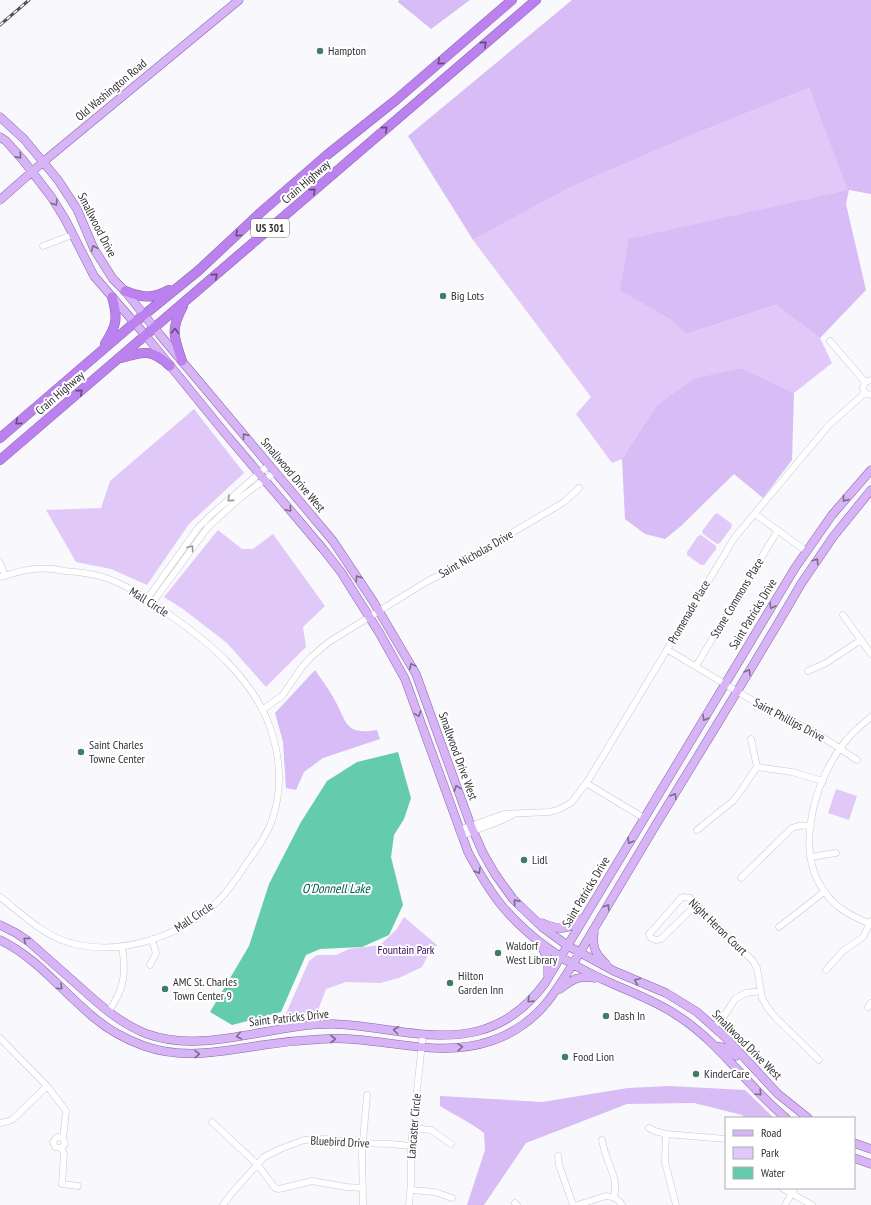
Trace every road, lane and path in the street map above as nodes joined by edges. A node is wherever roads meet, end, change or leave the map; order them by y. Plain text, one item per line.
1 (239, 0) edge
2 (536, 0) edge
3 (511, 1) edge
4 (519, 15) junction
5 (0, 116) edge
6 (0, 137) edge
7 (43, 162) junction
8 (32, 172) junction
9 (0, 200) edge
10 (72, 235) junction
11 (43, 246) dead end
12 (188, 279) junction
13 (125, 291) junction
14 (112, 297) junction
15 (185, 301) junction
16 (145, 314) junction
17 (134, 323) junction
18 (155, 327) junction
19 (146, 336) junction
20 (830, 341) dead end
21 (101, 351) junction
22 (118, 359) junction
23 (182, 361) junction
24 (170, 366) junction
25 (868, 381) edge
26 (868, 394) edge
27 (0, 438) edge
28 (0, 460) edge
29 (269, 465) junction
30 (871, 470) edge
31 (275, 472) junction
32 (261, 476) junction
33 (579, 488) dead end
34 (871, 490) edge
35 (755, 514) junction
36 (778, 530) junction
37 (806, 551) junction
38 (0, 563) edge
39 (2, 577) edge
40 (150, 601) junction
41 (380, 611) junction
42 (843, 615) dead end
43 (369, 617) junction
44 (861, 640) junction
45 (668, 650) junction
46 (871, 654) edge
47 (696, 666) junction
48 (808, 671) dead end
49 (725, 684) junction
50 (737, 692) junction
51 (262, 710) junction
52 (871, 717) edge
53 (751, 740) dead end
54 (840, 748) junction
55 (857, 760) dead end
56 (757, 767) junction
57 (823, 781) junction
58 (586, 782) junction
59 (644, 818) junction
60 (811, 824) junction
61 (472, 829) junction
62 (697, 830) dead end
63 (460, 833) junction
64 (836, 853) dead end
65 (810, 857) junction
66 (741, 878) dead end
67 (824, 892) junction
68 (0, 897) edge
69 (696, 905) junction
70 (584, 916) junction
71 (535, 920) junction
72 (870, 923) edge
73 (0, 925) edge
74 (595, 927) junction
75 (780, 927) dead end
76 (152, 939) junction
77 (0, 940) edge
78 (538, 940) junction
79 (122, 946) junction
80 (568, 946) junction
81 (579, 953) junction
82 (561, 957) junction
83 (572, 964) junction
84 (150, 965) dead end
85 (826, 970) dead end
86 (614, 971) junction
87 (602, 980) junction
88 (545, 983) junction
89 (656, 990) junction
90 (760, 991) junction
91 (554, 993) junction
92 (108, 1012) junction
93 (327, 1025) junction
94 (714, 1027) junction
95 (694, 1028) junction
96 (423, 1034) junction
97 (0, 1038) edge
98 (281, 1042) junction
99 (715, 1046) junction
100 (421, 1047) junction
101 (819, 1060) dead end
102 (47, 1086) junction
103 (367, 1095) dead end
104 (794, 1109) junction
105 (785, 1117) edge
106 (806, 1117) edge
107 (212, 1122) dead end
108 (0, 1123) edge
109 (413, 1128) junction
110 (649, 1128) dead end
111 (666, 1134) junction
112 (63, 1138) junction
113 (725, 1139) edge
114 (602, 1140) dead end
115 (855, 1143) edge
116 (363, 1144) junction
117 (451, 1144) dead end
118 (411, 1146) junction
119 (61, 1148) junction
120 (871, 1149) edge
121 (558, 1156) dead end
122 (855, 1158) edge
123 (257, 1164) junction
124 (871, 1164) edge
125 (78, 1186) dead end
126 (363, 1188) junction
127 (411, 1190) junction
128 (794, 1191) edge
129 (614, 1197) junction
130 (452, 1198) dead end
131 (223, 1205) edge
132 (363, 1205) edge
133 (409, 1205) edge
134 (573, 1205) edge
135 (577, 1205) edge
136 (622, 1205) edge
137 (676, 1205) edge
138 (785, 1205) edge
139 (812, 1205) edge

1 - 7 main road, Old Washington Road
2 - 4 highway, Crain Highway / US 301
3 - 4 highway
3 -> 12 highway, Crain Highway / US 301
15 -> 4 highway, Crain Highway / US 301
5 - 7 main road, Smallwood Drive
6 -> 8 main road
7 - 8 main road, Old Washington Road
13 -> 7 main road, Smallwood Drive
8 - 9 main road, Old Washington Road
8 -> 10 main road
10 - 11 street
10 - 14 main road
12 - 13 highway
12 - 16 highway, Crain Highway / US 301
13 - 16 main road, Smallwood Drive
14 - 17 main road
14 - 21 highway
15 - 18 highway, Crain Highway / US 301
23 -> 15 highway
16 - 17 highway, Crain Highway / US 301
16 - 18 main road, Smallwood Drive
17 - 19 main road
17 - 21 highway, Crain Highway / US 301
18 - 19 highway, Crain Highway / US 301
18 - 23 main road, Smallwood Drive West
19 - 22 highway, Crain Highway / US 301
19 - 24 main road, Smallwood Drive West
20 - 25 street
21 -> 27 highway, Crain Highway / US 301
22 - 24 highway
28 -> 22 highway, Crain Highway / US 301
29 -> 23 main road, Smallwood Drive West
24 - 32 main road, Smallwood Drive West
25 - 26 street
26 - 35 street, Promenade Place
29 - 31 main road, Smallwood Drive West
29 - 32 street
30 -> 37 main road, Saint Patricks Drive
31 - 32 street
41 -> 31 main road, Smallwood Drive West
32 - 40 street
32 -> 43 main road, Smallwood Drive West
33 - 41 street, Saint Nicholas Drive
50 -> 34 main road, Saint Patricks Drive
35 - 36 street
35 - 45 street, Promenade Place
36 - 37 street
36 - 47 street, Stone Commons Place
37 -> 49 main road, Saint Patricks Drive
38 - 39 street
39 - 40 street, Mall Circle
40 - 51 street, Mall Circle
41 - 43 street, Saint Nicholas Drive
61 -> 41 main road, Smallwood Drive West
42 - 44 street
43 - 51 street
43 -> 63 main road, Smallwood Drive West
44 - 46 street
44 - 48 street
45 - 47 street, Saint Phillips Drive
45 - 58 street, Promenade Place
47 - 49 street, Saint Phillips Drive
49 - 50 street, Saint Phillips Drive
49 -> 59 main road, Saint Patricks Drive
50 - 54 street, Saint Phillips Drive
74 -> 50 main road, Saint Patricks Drive
51 - 76 street, Mall Circle
52 - 54 street
53 - 56 street
54 - 55 street, Saint Phillips Drive
54 - 57 street
56 - 57 street
56 - 62 street
57 - 60 street
58 - 59 street
58 - 61 street, Promenade Place
59 -> 70 main road, Saint Patricks Drive
60 - 65 street
60 - 66 street
61 - 63 street, Promenade Place
71 -> 61 main road, Smallwood Drive West
63 -> 78 main road, Smallwood Drive West
64 - 65 street
65 - 67 street
67 - 72 street
67 - 75 street
68 - 79 street, Mall Circle
69 - 69 street, Night Heron Court
69 - 90 street, Night Heron Court
70 - 71 main road
70 - 80 main road, Saint Patricks Drive
71 - 80 main road, Smallwood Drive West
72 - 85 street
92 -> 73 main road, Saint Patricks Drive
74 - 81 main road, Saint Patricks Drive
74 - 86 main road
76 - 79 street, Mall Circle
76 - 84 street
77 -> 98 main road, Saint Patricks Drive
78 - 82 main road, Smallwood Drive West
78 - 88 main road
79 - 92 street
80 - 81 main road, Smallwood Drive West
80 - 82 main road, Saint Patricks Drive
81 - 83 main road, Saint Patricks Drive
81 - 86 main road, Smallwood Drive West
82 - 83 main road, Smallwood Drive West
82 - 88 main road, Saint Patricks Drive
83 - 87 main road, Smallwood Drive West
83 - 91 main road, Saint Patricks Drive
89 -> 86 main road, Smallwood Drive West
87 - 91 main road
87 - 95 main road, Smallwood Drive West
88 -> 96 main road, Saint Patricks Drive
89 - 94 main road, Smallwood Drive West
89 - 95 main road
90 - 94 street
90 - 101 street, Night Heron Court
100 -> 91 main road, Saint Patricks Drive
93 -> 92 main road, Saint Patricks Drive
96 -> 93 main road, Saint Patricks Drive
93 - 98 main road
94 - 104 main road, Smallwood Drive West
95 - 99 main road, Smallwood Drive West
96 - 100 street, Lancaster Circle
97 - 102 street
98 -> 100 main road, Saint Patricks Drive
99 - 104 main road
99 -> 105 main road, Smallwood Drive West
100 - 109 street, Lancaster Circle
102 - 108 street
102 - 112 street
103 - 116 street
104 - 106 main road, Smallwood Drive West
107 - 123 street
109 - 117 street
109 - 118 street, Lancaster Circle
110 - 111 street
111 - 113 street
111 - 137 street
112 - 119 street
112 - 119 street
114 - 129 street
115 - 120 main road
116 - 118 street, Bluebird Drive
116 - 123 street, Bluebird Drive
116 - 126 street
118 - 127 street, Lancaster Circle
119 - 125 street
121 - 134 street
122 - 124 main road
123 - 126 street
123 - 131 street, Bluebird Drive
126 - 132 street
127 - 130 street
127 - 133 street, Lancaster Circle
128 - 138 street
128 - 139 street
129 - 135 street
129 - 136 street

